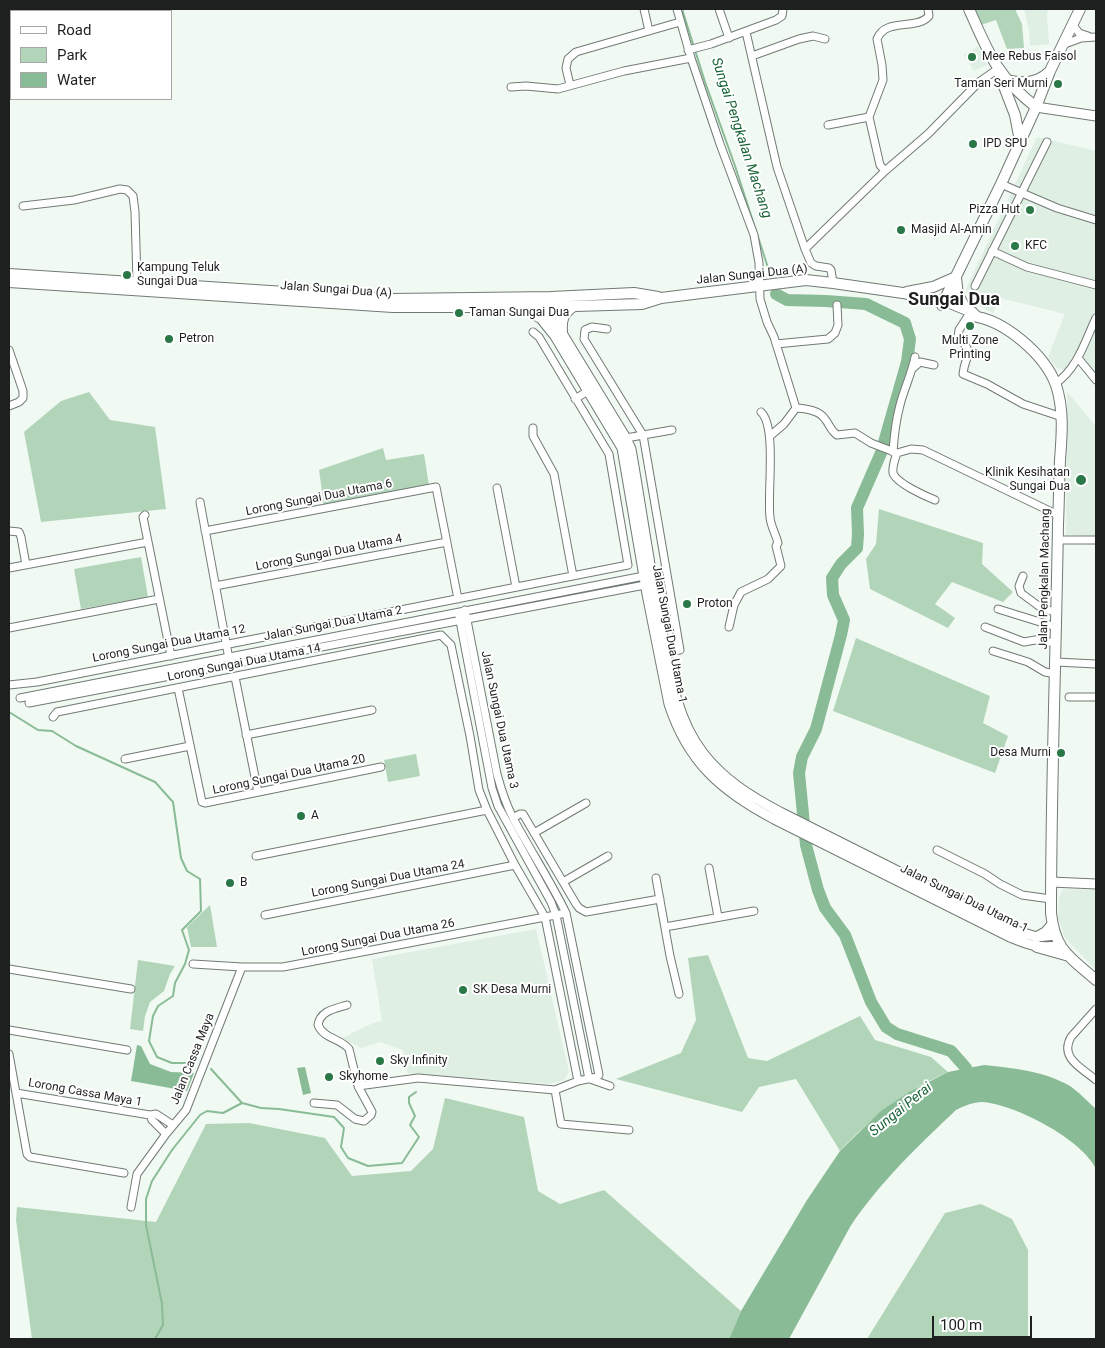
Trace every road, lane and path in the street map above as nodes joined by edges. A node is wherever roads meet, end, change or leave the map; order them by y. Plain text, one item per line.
1 (644, 9) edge
2 (677, 9) edge
3 (719, 9) edge
4 (783, 9) edge
5 (928, 9) edge
6 (969, 9) edge
7 (1080, 9) edge
8 (680, 22) junction
9 (1072, 24) junction
10 (649, 31) junction
11 (746, 32) junction
12 (1095, 36) edge
13 (729, 38) junction
14 (825, 40) dead end
15 (1062, 45) junction
16 (689, 50) junction
17 (752, 56) junction
18 (691, 58) junction
19 (998, 69) junction
20 (1050, 71) junction
21 (1006, 79) junction
22 (570, 85) junction
23 (511, 87) dead end
24 (1036, 107) junction
25 (1096, 116) edge
26 (869, 117) junction
27 (828, 125) dead end
28 (1020, 142) junction
29 (1047, 142) dead end
30 (885, 171) junction
31 (1001, 184) junction
32 (1021, 193) junction
33 (24, 206) dead end
34 (1096, 220) edge
35 (805, 249) junction
36 (992, 251) junction
37 (9, 274) edge
38 (956, 277) junction
39 (9, 282) edge
40 (137, 282) junction
41 (833, 282) junction
42 (759, 285) junction
43 (1096, 285) edge
44 (975, 286) dead end
45 (903, 293) junction
46 (661, 298) junction
47 (547, 301) junction
48 (940, 302) junction
49 (836, 305) dead end
50 (513, 306) junction
51 (574, 306) junction
52 (970, 314) junction
53 (1096, 318) edge
54 (607, 329) dead end
55 (533, 332) dead end
56 (557, 333) junction
57 (776, 344) junction
58 (9, 350) edge
59 (915, 357) dead end
60 (1078, 358) junction
61 (934, 365) dead end
62 (913, 368) junction
63 (1096, 380) edge
64 (1055, 384) junction
65 (588, 391) junction
66 (575, 399) junction
67 (9, 406) edge
68 (796, 408) junction
69 (761, 412) dead end
70 (1062, 417) junction
71 (533, 428) dead end
72 (672, 430) dead end
73 (643, 435) junction
74 (770, 436) junction
75 (626, 438) junction
76 (893, 452) junction
77 (498, 488) dead end
78 (630, 498) junction
79 (617, 500) junction
80 (935, 500) dead end
81 (200, 502) dead end
82 (145, 514) dead end
83 (1058, 514) junction
84 (9, 531) edge
85 (205, 531) junction
86 (1058, 540) junction
87 (1096, 540) edge
88 (148, 542) junction
89 (447, 542) junction
90 (26, 565) junction
91 (9, 568) edge
92 (573, 576) junction
93 (1023, 576) dead end
94 (648, 580) junction
95 (215, 586) junction
96 (516, 587) junction
97 (159, 598) junction
98 (458, 599) junction
99 (998, 609) dead end
100 (462, 611) junction
101 (1057, 613) junction
102 (463, 620) junction
103 (728, 627) dead end
104 (985, 627) dead end
105 (1056, 627) junction
106 (9, 628) edge
107 (1056, 643) junction
108 (335, 644) junction
109 (226, 645) junction
110 (993, 651) dead end
111 (666, 652) junction
112 (170, 656) junction
113 (228, 656) junction
114 (337, 656) junction
115 (1056, 662) junction
116 (230, 664) junction
117 (1096, 664) edge
118 (1056, 674) junction
119 (235, 677) junction
120 (37, 682) junction
121 (9, 685) edge
122 (178, 688) junction
123 (94, 691) junction
124 (40, 697) junction
125 (1069, 697) dead end
126 (1096, 697) edge
127 (20, 698) dead end
128 (29, 703) dead end
129 (97, 704) junction
130 (372, 710) dead end
131 (53, 717) dead end
132 (488, 726) junction
133 (480, 729) junction
134 (246, 735) junction
135 (470, 736) junction
136 (190, 746) junction
137 (125, 759) dead end
138 (381, 767) dead end
139 (258, 792) junction
140 (586, 803) dead end
141 (487, 810) junction
142 (777, 815) junction
143 (513, 818) junction
144 (534, 833) junction
145 (937, 850) dead end
146 (256, 856) dead end
147 (608, 856) dead end
148 (515, 865) junction
149 (709, 868) dead end
150 (656, 878) dead end
151 (563, 882) junction
152 (1051, 882) junction
153 (1096, 884) edge
154 (660, 899) junction
155 (1051, 899) junction
156 (754, 911) dead end
157 (566, 913) junction
158 (266, 915) dead end
159 (556, 915) junction
160 (545, 917) junction
161 (718, 917) junction
162 (665, 927) junction
163 (1055, 935) junction
164 (1037, 942) junction
165 (1069, 956) junction
166 (192, 964) dead end
167 (242, 967) junction
168 (9, 969) edge
169 (1096, 980) edge
170 (130, 990) dead end
171 (679, 994) dead end
172 (347, 1005) dead end
173 (1096, 1009) edge
174 (9, 1030) edge
175 (127, 1050) dead end
176 (9, 1054) edge
177 (590, 1078) junction
178 (1096, 1080) edge
179 (578, 1081) junction
180 (358, 1086) junction
181 (610, 1086) dead end
182 (555, 1090) junction
183 (16, 1093) junction
184 (314, 1103) dead end
185 (150, 1115) junction
186 (173, 1125) junction
187 (629, 1130) dead end
188 (166, 1134) junction
189 (124, 1173) dead end
190 (130, 1207) dead end

1 - 10 street
2 - 8 street
3 - 13 street
4 - 11 street
5 - 26 street
6 - 19 main road
7 - 9 main road
8 - 10 street
8 - 16 street
9 - 12 street
9 - 15 main road
10 - 22 street
11 - 13 street
11 - 17 street
12 - 15 street
13 - 16 street
14 - 17 street
15 - 20 main road
16 - 18 street
17 - 35 street
18 - 22 street
18 - 42 street
19 - 21 main road
19 - 28 main road
19 - 30 street
20 - 21 main road
20 - 24 main road
21 - 24 main road
22 - 23 street
24 - 25 street
24 - 28 main road
26 - 27 street
26 - 30 street
28 - 31 main road
29 - 32 street
30 - 35 street
31 - 32 street
31 - 38 main road
32 - 34 street
32 - 36 street
33 - 40 street
35 - 41 street
36 - 43 street
36 - 44 street
37 - 40 main road, Jalan Sungai Dua (A)
38 - 45 main road
38 - 48 main road
38 - 52 main road
39 - 50 main road, Jalan Sungai Dua (A)
40 - 47 main road, Jalan Sungai Dua (A)
41 - 42 main road, Jalan Sungai Dua (A)
41 - 45 main road, Jalan Sungai Dua (A)
42 - 46 main road, Jalan Sungai Dua (A)
42 - 57 street
45 - 48 main road, Jalan Sungai Dua (A)
46 - 47 main road, Jalan Sungai Dua (A)
46 - 51 main road, Jalan Sungai Dua (A)
47 - 50 main road, Jalan Sungai Dua (A)
47 - 51 main road, Jalan Sungai Dua (A)
47 - 56 street, Jalan Sungai Dua Utama 1
48 - 52 main road, Jalan Pengkalan Machang
49 - 57 street
50 - 56 main road
51 - 56 main road
52 - 64 main road, Jalan Pengkalan Machang
52 - 70 street
53 - 60 street
54 - 73 street, Jalan Sungai Dua Utama 1
55 - 66 street
56 - 65 street, Jalan Sungai Dua Utama 1
56 - 75 street, Jalan Sungai Dua Utama 1
57 - 68 street
58 - 67 street
59 - 62 street
60 - 63 street
60 - 64 street
61 - 62 street
62 - 76 street
64 - 70 main road, Jalan Pengkalan Machang
65 - 66 street
65 - 78 street, Jalan Sungai Dua Utama 1
66 - 79 street
68 - 74 street
68 - 76 street
69 - 74 street
70 - 83 main road, Jalan Pengkalan Machang
71 - 92 street
72 - 73 street
73 - 75 street
73 - 111 street, Jalan Sungai Dua Utama 1
74 - 103 street
75 - 94 street, Jalan Sungai Dua Utama 1
76 - 80 street
76 - 83 street
77 - 96 street
78 - 79 street
78 - 94 street, Jalan Sungai Dua Utama 1
79 - 92 street, Lorong Sungai Dua Utama 12
81 - 85 street
82 - 88 street
83 - 86 main road, Jalan Pengkalan Machang
84 - 90 street
85 - 89 street, Lorong Sungai Dua Utama 6
85 - 95 street
86 - 87 street
86 - 101 main road, Jalan Pengkalan Machang
88 - 90 street
88 - 97 street
89 - 95 street, Lorong Sungai Dua Utama 4
89 - 98 street
90 - 91 street
92 - 96 street, Lorong Sungai Dua Utama 12
93 - 101 street
94 - 100 street, Jalan Sungai Dua Utama 2
94 - 102 street, Jalan Sungai Dua Utama 2
94 - 111 street, Jalan Sungai Dua Utama 1
94 - 142 street, Jalan Sungai Dua Utama 1
95 - 109 street
96 - 98 street, Lorong Sungai Dua Utama 12
97 - 106 street
97 - 112 street
98 - 109 street, Lorong Sungai Dua Utama 12
99 - 105 street
100 - 102 street, Jalan Sungai Dua Utama 3
100 - 113 street, Jalan Sungai Dua Utama 2
101 - 105 main road, Jalan Pengkalan Machang
102 - 108 street, Jalan Sungai Dua Utama 2
102 - 132 street, Jalan Sungai Dua Utama 3
102 - 133 street, Jalan Sungai Dua Utama 3
104 - 107 street
105 - 107 main road, Jalan Pengkalan Machang
107 - 115 main road, Jalan Pengkalan Machang
108 - 114 street
108 - 116 street, Jalan Sungai Dua Utama 2
109 - 112 street, Lorong Sungai Dua Utama 12
109 - 113 street
110 - 118 street
111 - 142 street, Jalan Sungai Dua Utama 1
112 - 120 street, Lorong Sungai Dua Utama 12
113 - 116 street
113 - 124 street, Jalan Sungai Dua Utama 2
114 - 119 street, Lorong Sungai Dua Utama 14
114 - 135 street, Lorong Sungai Dua Utama 14
115 - 117 street
115 - 118 main road, Jalan Pengkalan Machang
116 - 123 street, Jalan Sungai Dua Utama 2
118 - 152 main road, Jalan Pengkalan Machang
119 - 122 street, Lorong Sungai Dua Utama 14
119 - 134 street
120 - 121 street, Lorong Sungai Dua Utama 12
120 - 124 street
122 - 129 street, Lorong Sungai Dua Utama 14
122 - 136 street
123 - 124 street, Jalan Sungai Dua Utama 2
123 - 129 street
124 - 127 street, Jalan Sungai Dua Utama 2
124 - 128 street, Jalan Sungai Dua Utama 2
125 - 126 street
129 - 131 street, Lorong Sungai Dua Utama 14
130 - 134 street
132 - 133 street
132 - 143 street, Jalan Sungai Dua Utama 3
133 - 135 street
133 - 159 street, Jalan Sungai Dua Utama 3
134 - 139 street
135 - 141 street
136 - 137 street
136 - 139 street, Lorong Sungai Dua Utama 20
138 - 139 street, Lorong Sungai Dua Utama 20
140 - 144 street
141 - 146 street
141 - 148 street
142 - 164 street, Jalan Sungai Dua Utama 1
143 - 144 street
143 - 157 street, Jalan Sungai Dua Utama 3
144 - 151 street
145 - 155 street
147 - 151 street
148 - 158 street, Lorong Sungai Dua Utama 24
148 - 160 street
149 - 161 street
150 - 154 street
151 - 154 street
152 - 153 street
152 - 155 main road, Jalan Pengkalan Machang
154 - 162 street
155 - 163 main road, Jalan Pengkalan Machang
156 - 161 street
157 - 159 street, Lorong Sungai Dua Utama 26
157 - 177 street, Jalan Sungai Dua Utama 3
159 - 160 street, Lorong Sungai Dua Utama 26
159 - 177 street, Jalan Sungai Dua Utama 3
160 - 167 street, Lorong Sungai Dua Utama 26
160 - 179 street
161 - 162 street
162 - 171 street
163 - 164 main road
163 - 164 street, Jalan Sungai Dua Utama 1
163 - 165 main road
164 - 165 main road
165 - 169 main road
166 - 167 street, Lorong Sungai Dua Utama 26
167 - 186 street, Jalan Cassa Maya
168 - 170 street
172 - 180 street
173 - 178 street
174 - 175 street
176 - 183 street
177 - 179 street
177 - 181 street
179 - 182 street
180 - 182 street
180 - 184 street
182 - 187 street
183 - 185 street, Lorong Cassa Maya 1
183 - 189 street
185 - 186 street, Lorong Cassa Maya 1
185 - 188 street, Lorong Cassa Maya 1
186 - 188 street, Jalan Cassa Maya
188 - 190 street, Jalan Cassa Maya

